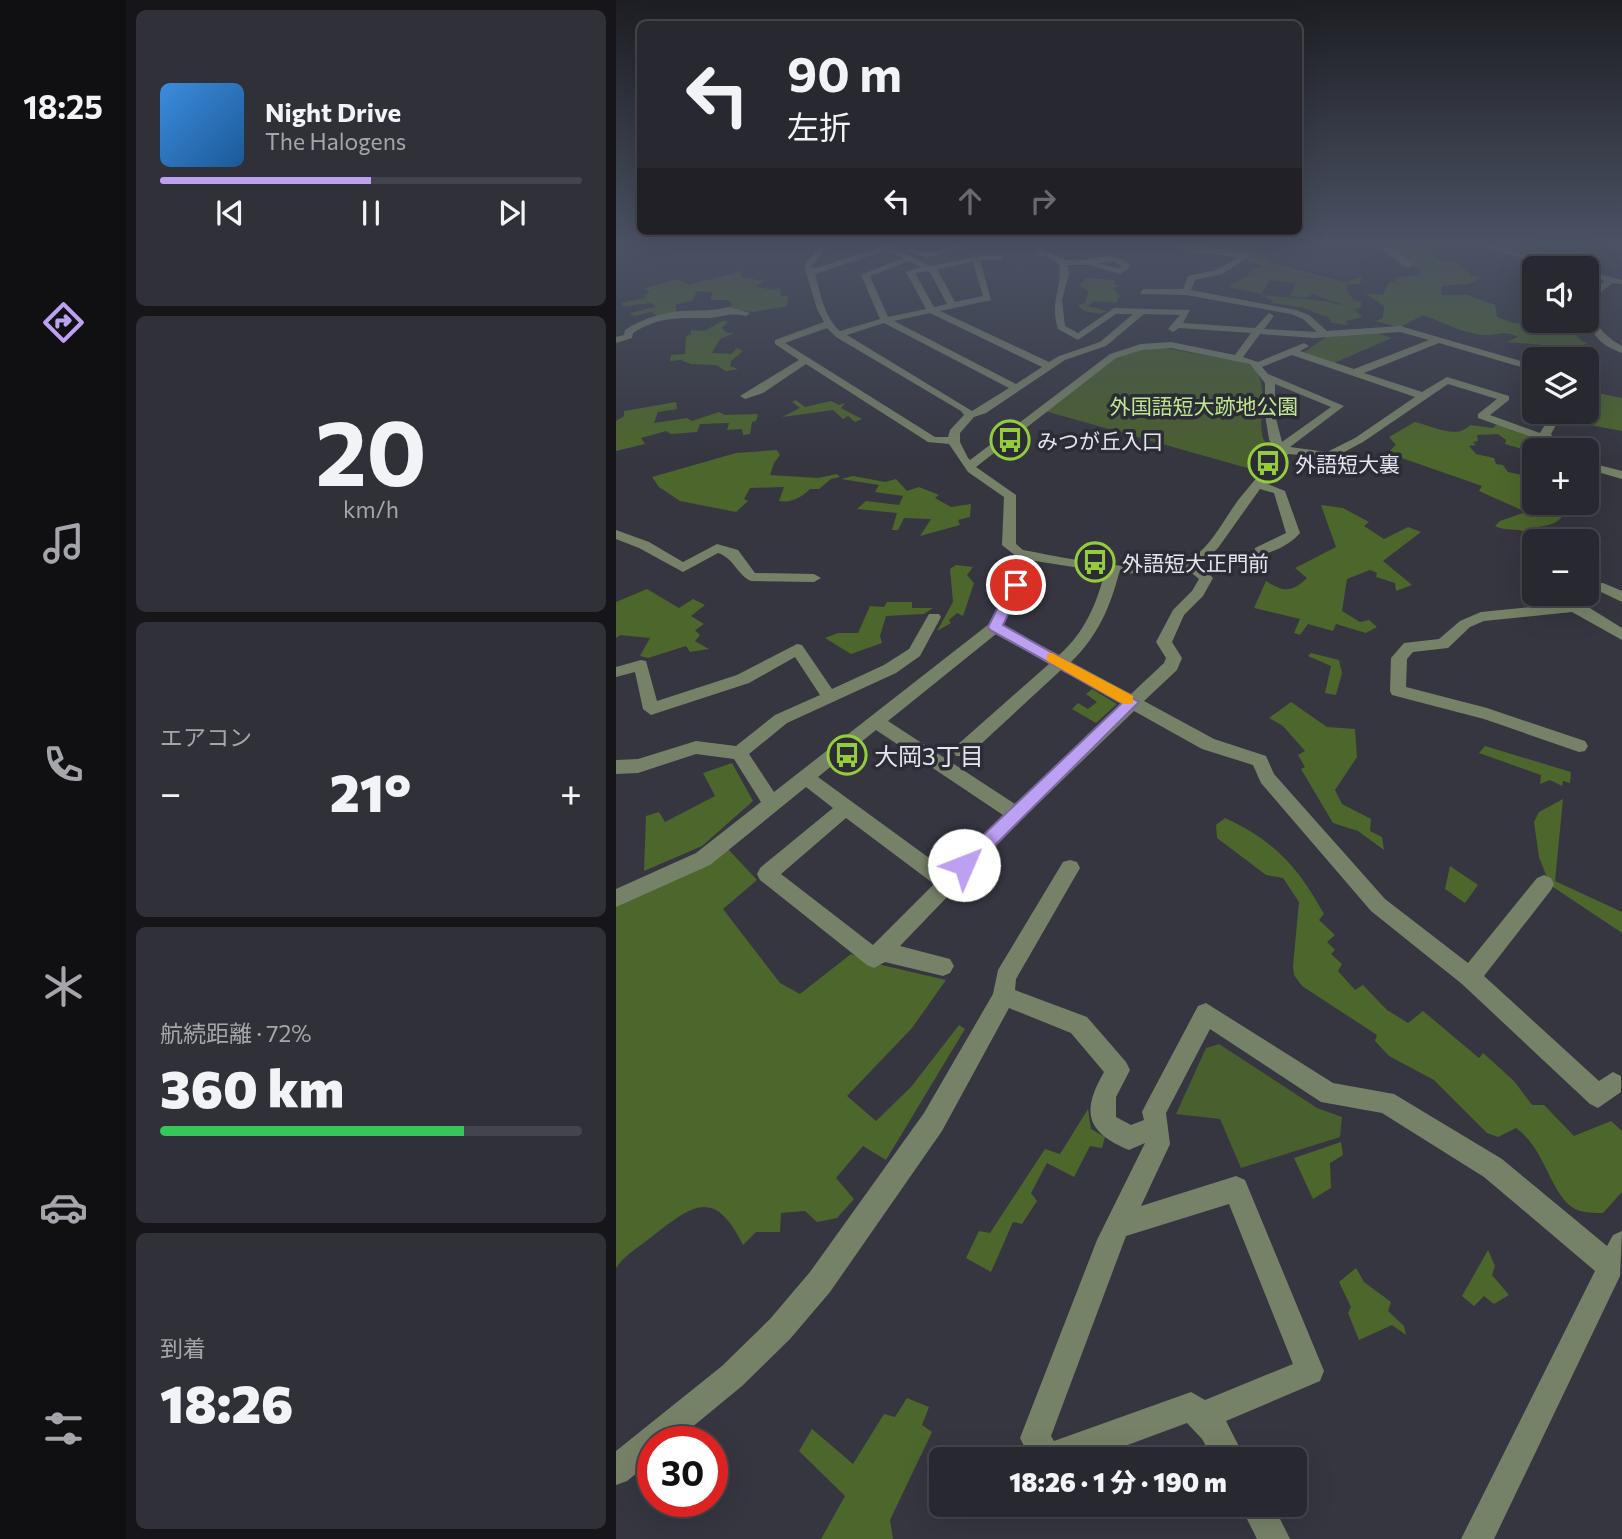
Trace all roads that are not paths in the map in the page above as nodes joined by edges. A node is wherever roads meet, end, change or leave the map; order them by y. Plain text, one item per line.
1 (667, 317) edge
2 (825, 317) edge
3 (883, 317) edge
4 (900, 317) edge
5 (946, 317) edge
6 (1060, 317) edge
7 (1106, 317) edge
8 (1135, 317) edge
9 (1186, 317) edge
10 (1268, 317) edge
11 (1306, 317) edge
12 (885, 320) junction
13 (828, 324) junction
14 (1177, 325) junction
15 (1257, 333) junction
16 (1596, 333) edge
17 (1325, 334) junction
18 (839, 335) junction
19 (616, 340) edge
20 (1440, 340) junction
21 (1155, 345) junction
22 (1622, 351) edge
23 (1294, 352) junction
24 (1237, 359) junction
25 (805, 360) junction
26 (1522, 364) edge
27 (1259, 365) junction
28 (1049, 366) junction
29 (1354, 373) junction
30 (1268, 377) junction
31 (1016, 388) junction
32 (745, 396) dead end
33 (1422, 396) junction
34 (970, 415) junction
35 (1552, 424) edge
36 (1545, 438) joint
37 (953, 440) junction
38 (1280, 449) junction
39 (970, 466) junction
40 (1599, 468) edge
41 (1622, 475) edge
42 (1257, 484) junction
43 (616, 534) edge
44 (1259, 551) dead end
45 (1024, 554) junction
46 (1191, 565) junction
47 (1113, 568) junction
48 (814, 578) dead end
49 (1599, 587) edge
50 (1622, 597) edge
51 (1540, 606) edge
52 (1581, 606) edge
53 (934, 617) dead end
54 (995, 627) junction
55 (1622, 635) edge
56 (1061, 663) junction
57 (616, 672) edge
58 (829, 696) junction
59 (1132, 702) junction
60 (876, 722) junction
61 (1579, 746) dead end
62 (962, 751) dead end
63 (738, 753) junction
64 (616, 767) edge
65 (807, 778) junction
66 (773, 805) junction
67 (846, 808) junction
68 (1016, 814) junction
69 (1070, 868) dead end
70 (946, 881) junction
71 (1544, 884) dead end
72 (616, 898) edge
73 (880, 951) junction
74 (943, 966) dead end
75 (1470, 977) junction
76 (1003, 996) junction
77 (1612, 1084) dead end
78 (1158, 1126) junction
79 (1118, 1226) junction
80 (1616, 1255) edge
81 (1201, 1416) junction
82 (1224, 1447) edge
83 (616, 1470) edge
84 (1262, 1517) edge
85 (1274, 1539) edge
86 (1477, 1539) edge

1 - 19 street
2 - 13 street
3 - 12 street
4 - 12 street
5 - 28 street
6 - 7 street
8 - 28 street
9 - 14 street
10 - 15 street
11 - 17 street
12 - 18 street
12 - 31 street
13 - 18 street
13 - 25 street
14 - 15 street
14 - 21 street
15 - 17 street
15 - 24 street
16 - 22 street
17 - 20 street
17 - 23 street
18 - 34 street
20 - 26 street
20 - 29 street
21 - 24 street
21 - 39 street
23 - 27 street
23 - 29 street
24 - 27 street
25 - 32 street
25 - 37 street
27 - 30 street
28 - 31 street
29 - 33 street
30 - 38 street
30 - 38 street
31 - 34 street
33 - 36 street
33 - 38 street
34 - 37 street
35 - 36 street
37 - 39 street
38 - 42 street
39 - 45 street
40 - 41 street
42 - 44 street
42 - 46 street
43 - 48 street
45 - 47 street
45 - 54 street
46 - 47 street
46 - 59 street
47 - 56 street
49 - 50 street
51 - 61 street
52 - 55 street
53 - 58 street
54 - 56 street
54 - 60 street
56 - 59 street
56 - 62 street
57 - 58 street
58 - 63 street
59 - 68 street
59 - 75 street
60 - 65 street
60 - 68 street
63 - 64 street
63 - 66 street
65 - 66 street
65 - 67 street
66 - 72 street
67 - 70 street
67 - 73 street
68 - 70 street
69 - 76 street
70 - 73 street
71 - 75 street
73 - 74 street
75 - 77 street
76 - 78 street
76 - 83 street
78 - 79 street
78 - 80 street
79 - 81 street
79 - 81 street
80 - 86 street
81 - 82 street
84 - 85 street

